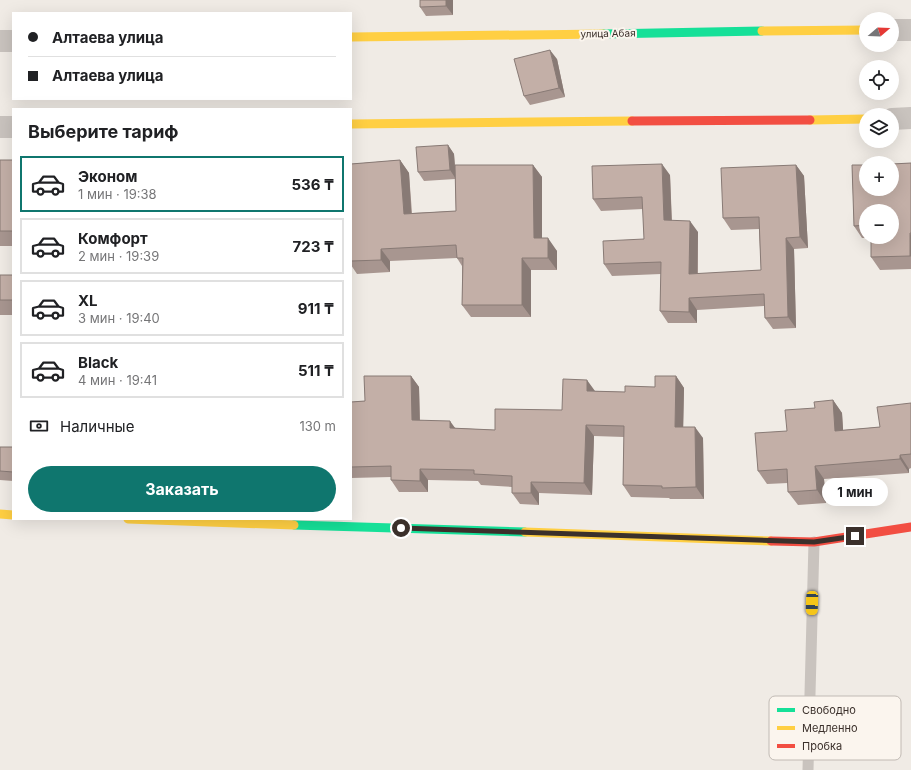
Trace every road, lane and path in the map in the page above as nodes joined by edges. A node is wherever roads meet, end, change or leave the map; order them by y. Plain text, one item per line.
1 (859, 30) edge
2 (899, 30) edge
3 (911, 30) edge
4 (352, 37) edge
5 (0, 41) edge
6 (12, 41) edge
7 (899, 118) edge
8 (911, 118) edge
9 (859, 119) edge
10 (352, 124) edge
11 (12, 127) edge
12 (0, 128) edge
13 (0, 514) edge
14 (12, 515) edge
15 (158, 520) edge
16 (911, 527) edge
17 (814, 542) junction
18 (810, 696) edge
19 (808, 760) edge
20 (808, 770) edge

1 - 4 street, улица Абая
2 - 3 street
5 - 6 street
7 - 8 street
9 - 10 street
11 - 12 street
13 - 14 street
15 - 17 street
16 - 17 street
17 - 18 lane
19 - 20 lane

